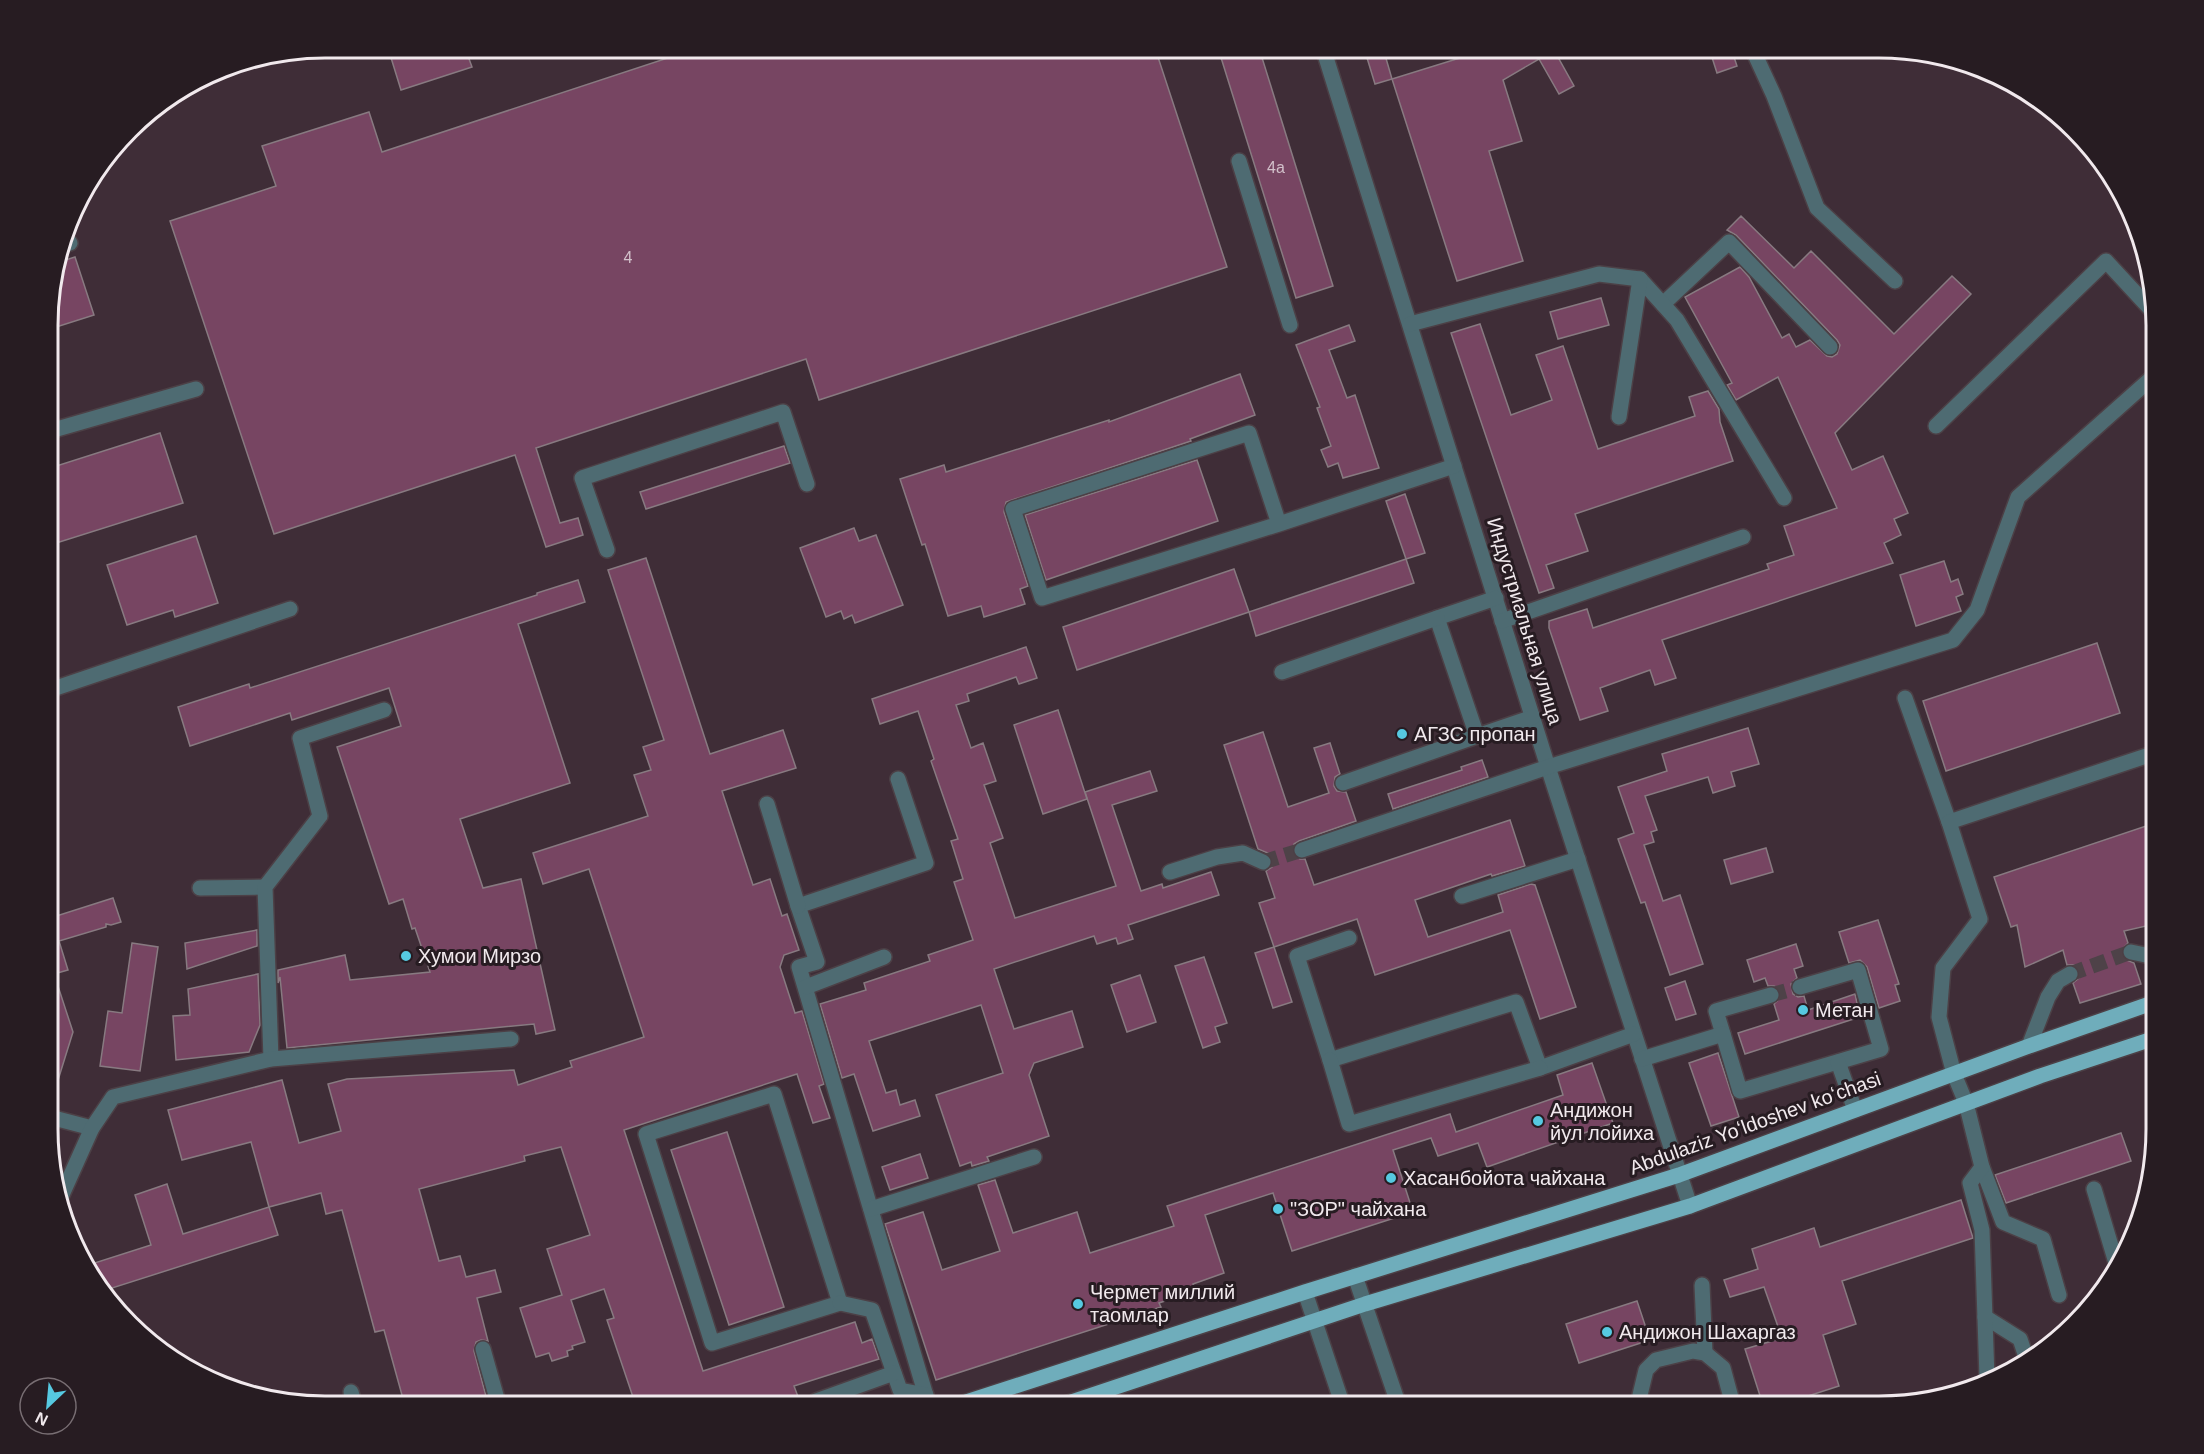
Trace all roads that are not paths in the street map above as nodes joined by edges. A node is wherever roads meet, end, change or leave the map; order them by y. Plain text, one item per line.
1 (1326, 58) edge
2 (1757, 58) edge
3 (1239, 161) dead end
4 (1640, 279) junction
5 (1895, 281) dead end
6 (2144, 302) edge
7 (1663, 304) junction
8 (1410, 324) junction
9 (1290, 325) dead end
10 (1830, 347) dead end
11 (2146, 383) edge
12 (196, 389) dead end
13 (1619, 417) dead end
14 (1936, 426) dead end
15 (58, 429) edge
16 (1454, 466) junction
17 (807, 484) dead end
18 (1784, 498) dead end
19 (1279, 524) junction
20 (1743, 537) dead end
21 (607, 550) dead end
22 (1496, 598) junction
23 (291, 609) dead end
24 (1437, 618) junction
25 (1502, 621) junction
26 (1282, 672) dead end
27 (58, 687) edge
28 (1905, 698) dead end
29 (384, 710) dead end
30 (1533, 717) junction
31 (1477, 736) junction
32 (2146, 756) edge
33 (1548, 767) junction
34 (898, 779) dead end
35 (1343, 783) dead end
36 (767, 804) dead end
37 (1949, 822) junction
38 (1302, 850) tunnel mouth
39 (1578, 859) junction
40 (1263, 862) tunnel mouth
41 (1170, 872) dead end
42 (265, 887) junction
43 (200, 888) dead end
44 (1462, 896) dead end
45 (798, 906) junction
46 (1349, 938) dead end
47 (2131, 952) tunnel mouth
48 (2146, 955) edge
49 (884, 957) dead end
50 (2070, 974) tunnel mouth
51 (806, 987) junction
52 (1800, 987) tunnel mouth
53 (1771, 995) tunnel mouth
54 (2146, 1010) edge
55 (1634, 1034) junction
56 (1722, 1034) junction
57 (511, 1039) dead end
58 (2146, 1041) edge
59 (2030, 1046) junction
60 (271, 1059) junction
61 (1642, 1059) junction
62 (1330, 1060) junction
63 (1838, 1062) junction
64 (1539, 1068) junction
65 (1953, 1074) junction
66 (1966, 1103) junction
67 (1855, 1110) junction
68 (58, 1119) edge
69 (92, 1128) junction
70 (1034, 1157) dead end
71 (1982, 1167) junction
72 (1679, 1175) junction
73 (66, 1187) edge
74 (2094, 1188) dead end
75 (1690, 1206) junction
76 (871, 1209) junction
77 (2114, 1255) edge
78 (1355, 1276) junction
79 (1702, 1285) dead end
80 (1305, 1292) junction
81 (2059, 1295) dead end
82 (840, 1303) junction
83 (1365, 1304) junction
84 (1985, 1317) junction
85 (1315, 1322) junction
86 (483, 1349) dead end
87 (2024, 1352) edge
88 (1705, 1353) junction
89 (1987, 1372) edge
90 (894, 1373) junction
91 (496, 1396) edge
92 (830, 1396) edge
93 (917, 1396) edge
94 (927, 1396) edge
95 (985, 1396) edge
96 (1089, 1396) edge
97 (1340, 1396) edge
98 (1396, 1396) edge
99 (1640, 1396) edge
100 (1730, 1396) edge

1 - 8 street, Индустриальная улица
2 - 5 street
3 - 9 street
4 - 7 street
4 - 8 street
4 - 13 street
6 - 14 street
7 - 10 street
7 - 18 street
8 - 16 street, Индустриальная улица
11 - 33 street
12 - 15 street
16 - 19 street
16 - 22 street, Индустриальная улица
17 - 21 street
19 - 19 street
20 - 25 street
22 - 24 street
22 - 25 street, Индустриальная улица
23 - 27 street
24 - 26 street
24 - 31 street
25 - 30 street, Индустриальная улица
28 - 37 street
29 - 42 street
30 - 31 street
30 - 33 street, Индустриальная улица
31 - 35 street
32 - 37 street
33 - 38 street
33 - 39 street, Индустриальная улица
34 - 45 street
36 - 45 street
37 - 65 street
39 - 44 street
39 - 55 street, Индустриальная улица
40 - 41 street
42 - 43 street
42 - 60 street
45 - 51 street
46 - 62 street
47 - 48 street
49 - 51 street
50 - 59 street
51 - 76 street
52 - 63 street
53 - 56 street
54 - 59 main road, Abdulaziz Yoʻldoshev koʻchasi
55 - 61 street, Индустриальная улица
55 - 64 street
56 - 61 street
56 - 63 street
57 - 60 street
58 - 66 main road
59 - 65 main road, Abdulaziz Yoʻldoshev koʻchasi
60 - 69 street
61 - 72 street, Индустриальная улица
62 - 64 street
62 - 64 street
63 - 67 street
65 - 66 street
65 - 67 main road, Abdulaziz Yoʻldoshev koʻchasi
66 - 71 street
66 - 75 main road
67 - 72 main road, Abdulaziz Yoʻldoshev koʻchasi
68 - 69 street
69 - 73 street
70 - 76 street
71 - 81 street
71 - 84 street
72 - 75 street, Индустриальная улица
72 - 78 main road, Abdulaziz Yoʻldoshev koʻchasi
74 - 77 street
75 - 83 main road
76 - 94 street
78 - 80 main road, Abdulaziz Yoʻldoshev koʻchasi
78 - 83 street
79 - 88 street
80 - 85 street
80 - 95 main road, Abdulaziz Yoʻldoshev koʻchasi
82 - 82 street
82 - 90 street
83 - 85 main road
83 - 98 street
84 - 87 street
84 - 89 street
85 - 96 main road
85 - 97 street
86 - 91 street
88 - 99 street
88 - 100 street
90 - 92 street
90 - 93 street

